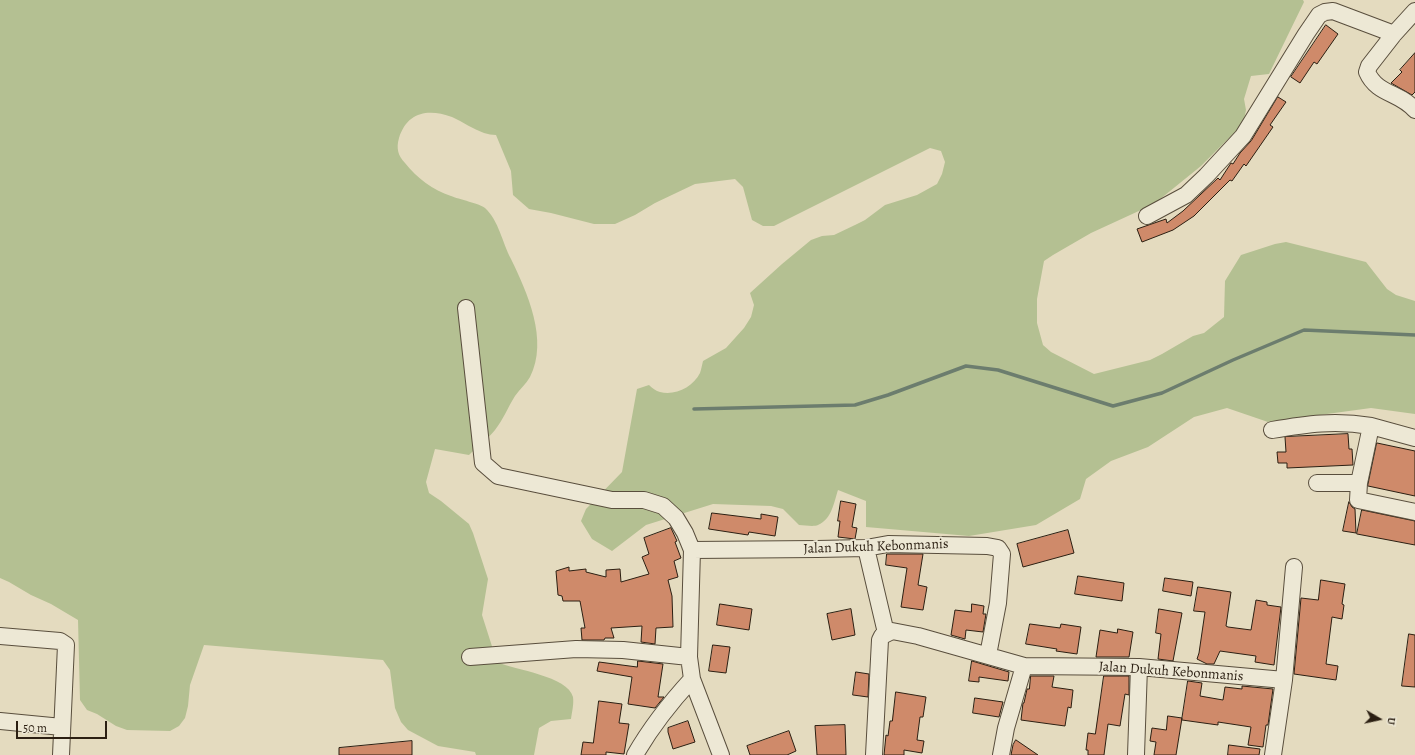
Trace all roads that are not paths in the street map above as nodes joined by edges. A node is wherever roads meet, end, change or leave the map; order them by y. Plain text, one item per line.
1 (1415, 11) edge
2 (1394, 34) junction
3 (1415, 110) edge
4 (1146, 216) dead end
5 (466, 308) dead end
6 (1371, 426) junction
7 (1272, 430) dead end
8 (1415, 438) edge
9 (1317, 483) dead end
10 (1358, 483) junction
11 (1415, 512) edge
12 (866, 548) junction
13 (692, 550) junction
14 (1294, 567) dead end
15 (886, 633) junction
16 (0, 636) edge
17 (988, 655) junction
18 (470, 657) dead end
19 (689, 657) junction
20 (1024, 666) junction
21 (1139, 667) junction
22 (692, 678) junction
23 (1284, 680) junction
24 (0, 721) edge
25 (62, 728) junction
26 (61, 755) edge
27 (634, 755) edge
28 (721, 755) edge
29 (874, 755) edge
30 (1000, 755) edge
31 (1136, 755) edge
32 (1273, 755) edge

1 - 2 street
2 - 3 street
2 - 4 street
5 - 13 street
6 - 7 street
6 - 8 street
6 - 10 street
9 - 10 street
10 - 11 street
12 - 13 street, Jalan Dukuh Kebonmanis
12 - 15 street
12 - 17 street, Jalan Dukuh Kebonmanis
13 - 19 street
14 - 23 street
15 - 17 street, Jalan Dukuh Kebonmanis
15 - 29 street
16 - 25 street
17 - 20 street, Jalan Dukuh Kebonmanis
18 - 19 street
19 - 22 street
20 - 21 street, Jalan Dukuh Kebonmanis
20 - 30 street
21 - 23 street, Jalan Dukuh Kebonmanis
21 - 31 street
22 - 27 street
22 - 28 street
23 - 32 street
24 - 25 street
25 - 26 street

